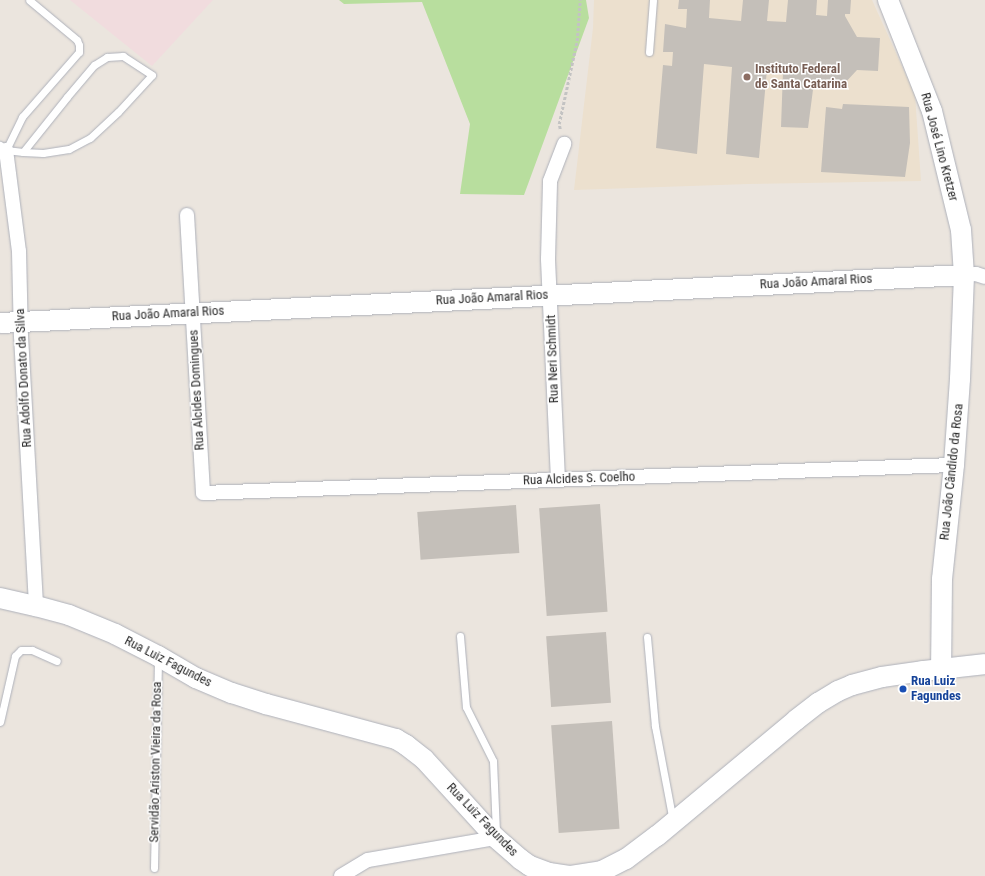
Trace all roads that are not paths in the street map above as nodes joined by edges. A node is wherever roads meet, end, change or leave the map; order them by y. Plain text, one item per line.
1 (29, 0) edge
2 (653, 0) edge
3 (888, 0) edge
4 (649, 52) dead end
5 (564, 144) road end
6 (2, 150) edge
7 (23, 152) junction
8 (4, 182) edge
9 (187, 215) dead end
10 (964, 275) junction
11 (985, 277) edge
12 (550, 295) junction
13 (192, 313) junction
14 (20, 322) junction
15 (0, 323) edge
16 (954, 465) junction
17 (558, 480) junction
18 (203, 494) joint
19 (0, 598) edge
20 (36, 606) junction
21 (460, 636) dead end
22 (647, 637) dead end
23 (158, 656) junction
24 (57, 661) dead end
25 (985, 664) edge
26 (941, 669) junction
27 (0, 722) edge
28 (673, 823) junction
29 (496, 838) junction
30 (154, 868) dead end
31 (549, 874) edge
32 (341, 876) edge

1 - 6 lane
2 - 4 lane
3 - 10 main road, Rua José Lino Kretzer
5 - 12 street, Rua Neri Schmidt
6 - 7 lane
6 - 8 street, Rua Adolfo Donato da Silva
7 - 7 lane
8 - 14 street, Rua Adolfo Donato da Silva
9 - 13 street, Rua Alcides Domingues
10 - 11 street
10 - 12 main road, Rua João Amaral Rios
10 - 16 main road, Rua João Cândido da Rosa
12 - 13 main road, Rua João Amaral Rios
12 - 17 street, Rua Neri Schmidt
13 - 14 main road, Rua João Amaral Rios
13 - 18 street, Rua Alcides Domingues
14 - 15 main road, Rua João Amaral Rios
14 - 20 street, Rua Adolfo Donato da Silva
16 - 17 street, Rua Alcides S. Coelho
16 - 26 main road, Rua João Cândido da Rosa
17 - 18 street, Rua Alcides S. Coelho
19 - 20 main road, Rua Luiz Fagundes
20 - 23 main road, Rua Luiz Fagundes
21 - 29 lane
22 - 28 lane
23 - 29 main road, Rua Luiz Fagundes
23 - 30 lane, Servidão Ariston Vieira da Rosa
24 - 27 lane
25 - 26 main road, Rua Luiz Fagundes
26 - 28 main road, Rua Luiz Fagundes
28 - 31 main road, Rua Luiz Fagundes
29 - 31 main road, Rua Luiz Fagundes
29 - 32 street

